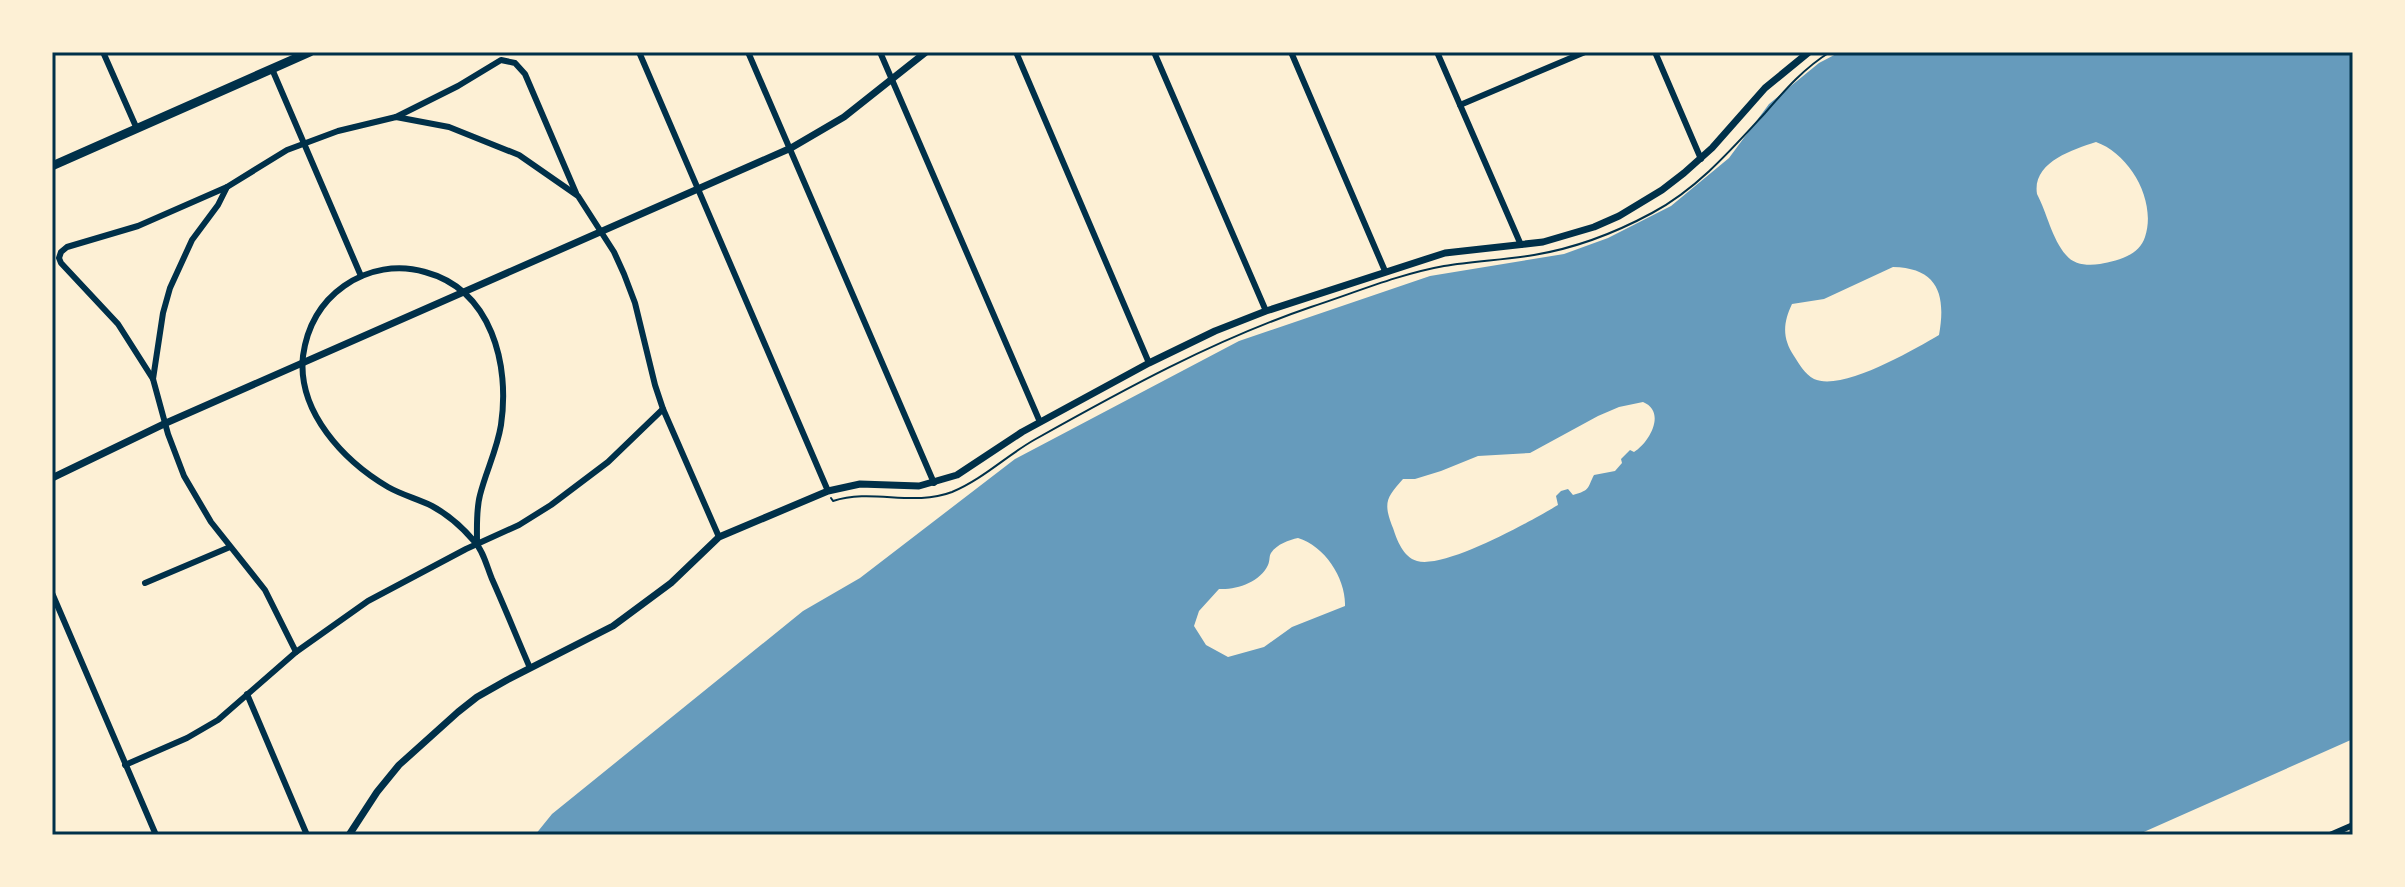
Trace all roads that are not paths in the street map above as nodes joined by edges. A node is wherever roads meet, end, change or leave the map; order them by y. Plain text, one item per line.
1 (103, 52) edge
2 (310, 52) edge
3 (639, 52) edge
4 (748, 52) edge
5 (880, 52) edge
6 (926, 52) edge
7 (1016, 52) edge
8 (1154, 52) edge
9 (1291, 52) edge
10 (1437, 52) edge
11 (1585, 52) edge
12 (1655, 52) edge
13 (1809, 52) edge
14 (1800, 55) edge
15 (272, 69) junction
16 (892, 80) junction
17 (1460, 105) junction
18 (396, 117) junction
19 (137, 129) junction
20 (303, 143) junction
21 (791, 148) junction
22 (1701, 159) junction
23 (52, 166) edge
24 (227, 187) junction
25 (698, 188) junction
26 (578, 196) junction
27 (601, 232) junction
28 (1521, 245) junction
29 (1385, 271) junction
30 (361, 276) junction
31 (465, 292) junction
32 (1266, 311) junction
33 (303, 363) junction
34 (1149, 363) junction
35 (153, 379) junction
36 (663, 409) junction
37 (1040, 422) junction
38 (166, 423) junction
39 (52, 478) edge
40 (934, 483) junction
41 (828, 491) junction
42 (719, 537) junction
43 (477, 543) junction
44 (230, 547) junction
45 (145, 583) dead end
46 (52, 593) edge
47 (296, 652) junction
48 (530, 668) junction
49 (247, 694) junction
50 (125, 765) junction
51 (2353, 825) edge
52 (156, 835) edge
53 (307, 835) edge
54 (349, 835) edge
55 (2330, 835) edge

1 - 19 street
2 - 15 main road
3 - 25 street
4 - 21 street
5 - 16 street
6 - 16 street
7 - 34 street
8 - 32 street
9 - 29 street
10 - 17 street
11 - 17 street
12 - 22 street
13 - 14 street
14 - 22 street
15 - 19 main road
15 - 20 street
16 - 21 street
16 - 37 street
17 - 28 street
18 - 20 street
18 - 26 street
18 - 26 street
19 - 23 main road
20 - 24 street
20 - 30 street
21 - 25 street
21 - 40 street
22 - 28 street
24 - 35 street
24 - 35 street
25 - 27 street
25 - 41 street
26 - 27 street
27 - 31 street
27 - 36 street
28 - 29 street
29 - 32 street
30 - 31 street
30 - 33 street
31 - 33 street
31 - 43 street
32 - 34 street
33 - 38 street
33 - 43 street
34 - 37 street
35 - 38 street
36 - 42 street
36 - 43 street
37 - 40 street
38 - 39 street
38 - 44 street
40 - 41 street
41 - 42 street
42 - 48 street
43 - 47 street
43 - 48 street
44 - 45 street
44 - 47 street
46 - 50 street
47 - 49 street
48 - 54 street
49 - 50 street
49 - 53 street
50 - 52 street
51 - 55 street

